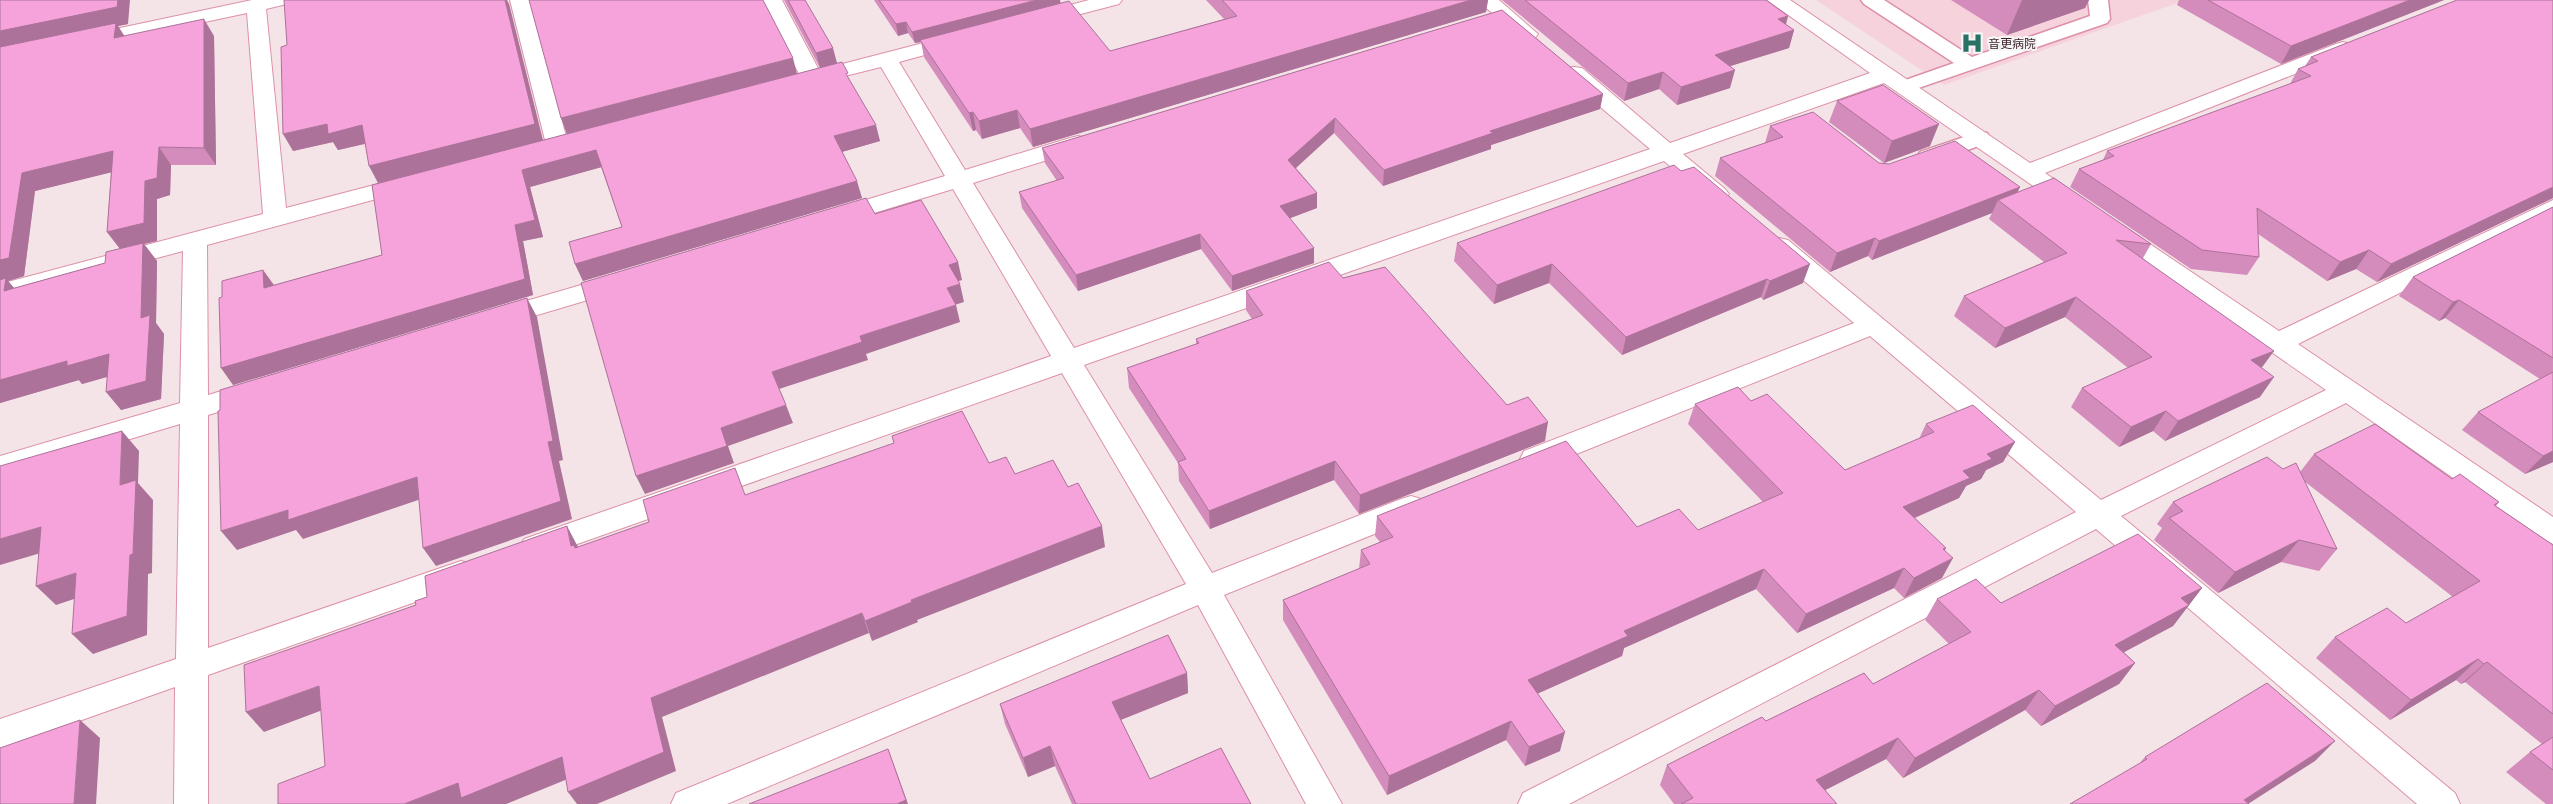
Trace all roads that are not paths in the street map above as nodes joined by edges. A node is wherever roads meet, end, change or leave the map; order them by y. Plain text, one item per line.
1 (280, 0) edge
2 (520, 0) edge
3 (772, 0) edge
4 (1112, 0) edge
5 (1777, 0) edge
6 (1871, 0) edge
7 (2098, 0) edge
8 (256, 5) junction
9 (1049, 7) edge
10 (1490, 13) edge
11 (1017, 24) edge
12 (980, 34) edge
13 (2366, 40) edge
14 (66, 45) edge
15 (886, 58) junction
16 (1970, 64) junction
17 (1895, 81) junction
18 (1792, 107) junction
19 (1815, 124) edge
20 (1100, 137) edge
21 (1979, 138) junction
22 (557, 144) edge
23 (1667, 151) junction
24 (1908, 164) edge
25 (2028, 172) junction
26 (426, 179) edge
27 (959, 179) junction
28 (2553, 207) edge
29 (1736, 209) edge
30 (276, 218) junction
31 (816, 222) edge
32 (1759, 228) edge
33 (194, 239) junction
34 (643, 274) edge
35 (0, 292) edge
36 (1873, 325) junction
37 (471, 326) edge
38 (2277, 343) junction
39 (1068, 360) junction
40 (279, 384) edge
41 (2347, 391) junction
42 (193, 409) junction
43 (0, 467) edge
44 (1511, 468) edge
45 (1437, 497) edge
46 (2099, 514) junction
47 (2553, 532) edge
48 (512, 555) edge
49 (484, 565) edge
50 (1205, 589) junction
51 (192, 667) junction
52 (0, 734) edge
53 (191, 804) edge
54 (688, 804) edge
55 (1325, 804) edge
56 (1534, 804) edge
57 (2443, 804) edge

1 - 8 street
2 - 22 street
3 - 15 street
4 - 9 street
5 - 17 street
6 - 16 lane
7 - 16 lane
8 - 14 street
8 - 30 street
9 - 11 street
10 - 23 street
12 - 15 street
13 - 25 street
15 - 27 street
16 - 17 lane
17 - 18 street
17 - 21 street
18 - 19 lane
18 - 23 street
20 - 27 street
21 - 24 lane
21 - 25 street
23 - 29 street
23 - 39 street
25 - 38 street
26 - 30 street
27 - 31 street
27 - 39 street
28 - 38 street
30 - 33 street
32 - 36 street
33 - 35 street
33 - 42 street
34 - 37 street
36 - 44 street
36 - 46 street
38 - 41 street
39 - 48 street
39 - 50 street
40 - 42 street
41 - 46 street
41 - 47 street
42 - 43 street
42 - 51 street
45 - 50 street
46 - 56 street
46 - 57 street
49 - 51 street
50 - 54 street
50 - 55 street
51 - 52 street
51 - 53 street

